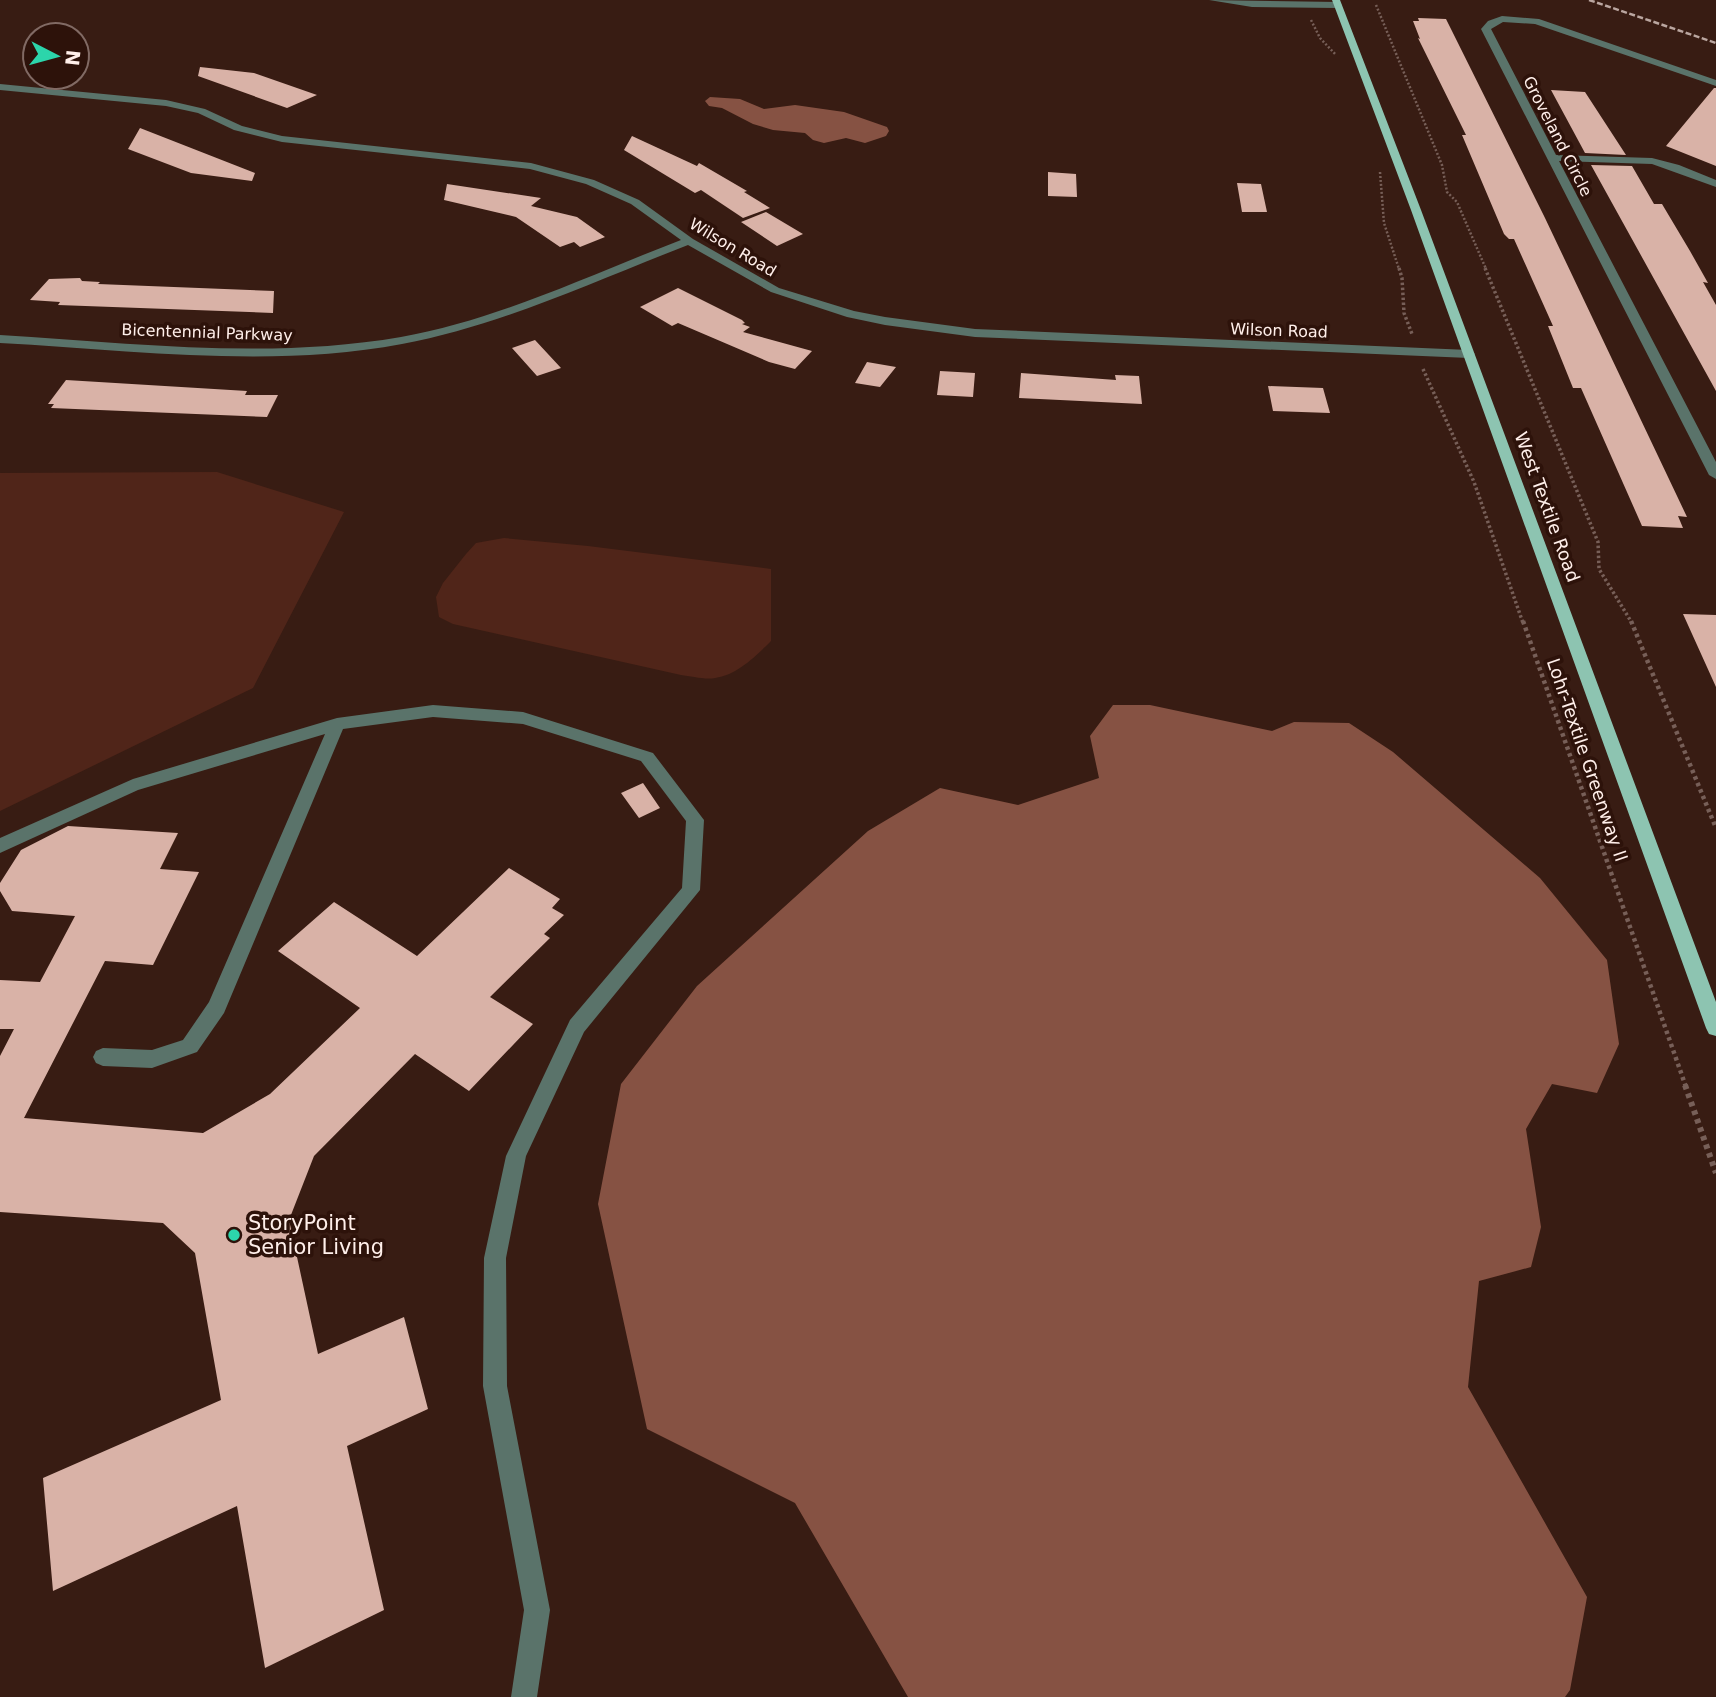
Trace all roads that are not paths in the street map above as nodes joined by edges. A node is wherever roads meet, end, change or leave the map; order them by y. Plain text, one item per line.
1 (1213, 0) edge
2 (1337, 3) edge
3 (1716, 83) edge
4 (0, 87) edge
5 (1552, 158) junction
6 (1716, 184) edge
7 (690, 241) junction
8 (0, 339) edge
9 (1469, 354) junction
10 (1716, 475) edge
11 (337, 724) junction
12 (0, 846) edge
13 (1716, 1027) edge
14 (103, 1057) dead end
15 (524, 1697) edge

1 - 2 street
2 - 9 main road, West Textile Road
3 - 5 street, Groveland Circle
4 - 7 street, Wilson Road
5 - 6 street
5 - 10 street, Groveland Circle
7 - 8 street, Bicentennial Parkway
7 - 9 street, Wilson Road
9 - 13 main road, West Textile Road
11 - 12 street
11 - 14 street
11 - 15 street

